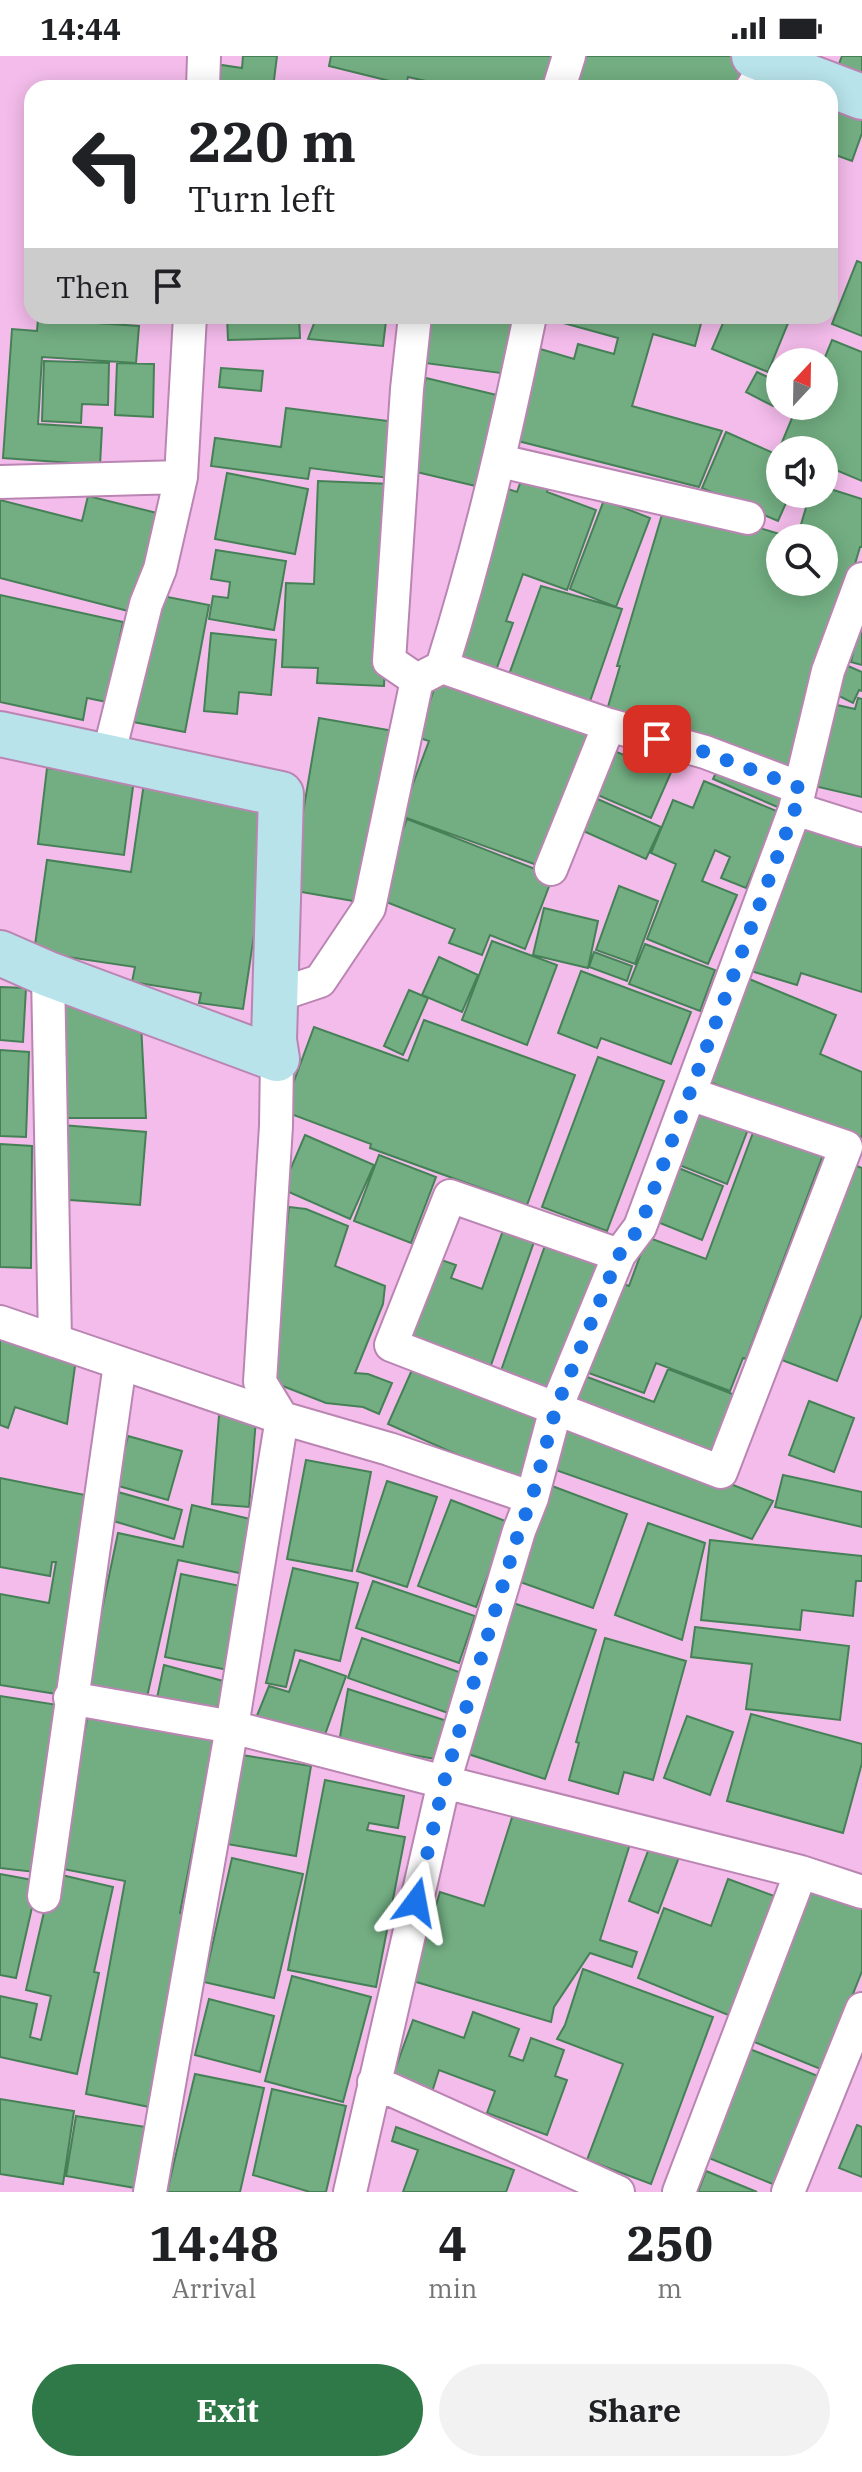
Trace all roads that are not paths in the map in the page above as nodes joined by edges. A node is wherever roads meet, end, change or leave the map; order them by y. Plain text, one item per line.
1 (204, 56) edge
2 (569, 56) edge
3 (758, 69) edge
4 (203, 80) edge
5 (562, 80) edge
6 (799, 80) edge
7 (838, 91) edge
8 (862, 97) edge
9 (190, 324) edge
10 (414, 324) edge
11 (528, 324) edge
12 (500, 461) junction
13 (181, 477) junction
14 (0, 482) edge
15 (748, 518) dead end
16 (862, 579) edge
17 (430, 674) junction
18 (609, 725) junction
19 (0, 734) edge
20 (108, 757) junction
21 (797, 799) junction
22 (862, 830) edge
23 (551, 869) dead end
24 (0, 953) edge
25 (48, 974) junction
26 (275, 996) junction
27 (277, 1059) junction
28 (690, 1094) junction
29 (619, 1255) junction
30 (0, 1322) edge
31 (55, 1341) junction
32 (120, 1364) junction
33 (556, 1408) junction
34 (282, 1418) junction
35 (532, 1498) junction
36 (70, 1698) junction
37 (232, 1727) junction
38 (444, 1782) junction
39 (801, 1872) junction
40 (862, 1892) edge
41 (44, 1896) dead end
42 (862, 2009) edge
43 (374, 2082) junction
44 (150, 2192) edge
45 (350, 2192) edge
46 (618, 2192) edge
47 (679, 2192) edge
48 (788, 2192) edge

1 - 4 street
2 - 5 street
3 - 6 street
7 - 8 street
9 - 13 street
10 - 17 street
11 - 12 street
12 - 15 street
12 - 17 street
13 - 14 street
13 - 20 street
16 - 21 street
17 - 18 street
17 - 26 street
18 - 21 street
18 - 23 street
19 - 20 street
20 - 26 street
21 - 22 street
21 - 28 street
24 - 25 street
25 - 27 street
25 - 31 street
26 - 27 street
27 - 34 street
28 - 29 street
28 - 33 street
29 - 33 street
29 - 33 street
30 - 31 street
31 - 32 street
32 - 34 street
32 - 36 street
33 - 35 street
34 - 35 street
34 - 37 street
35 - 38 street
36 - 37 street
36 - 41 street
37 - 38 street
37 - 44 street
38 - 39 street
38 - 43 street
39 - 40 street
39 - 47 street
42 - 48 street
43 - 45 street
43 - 46 street

